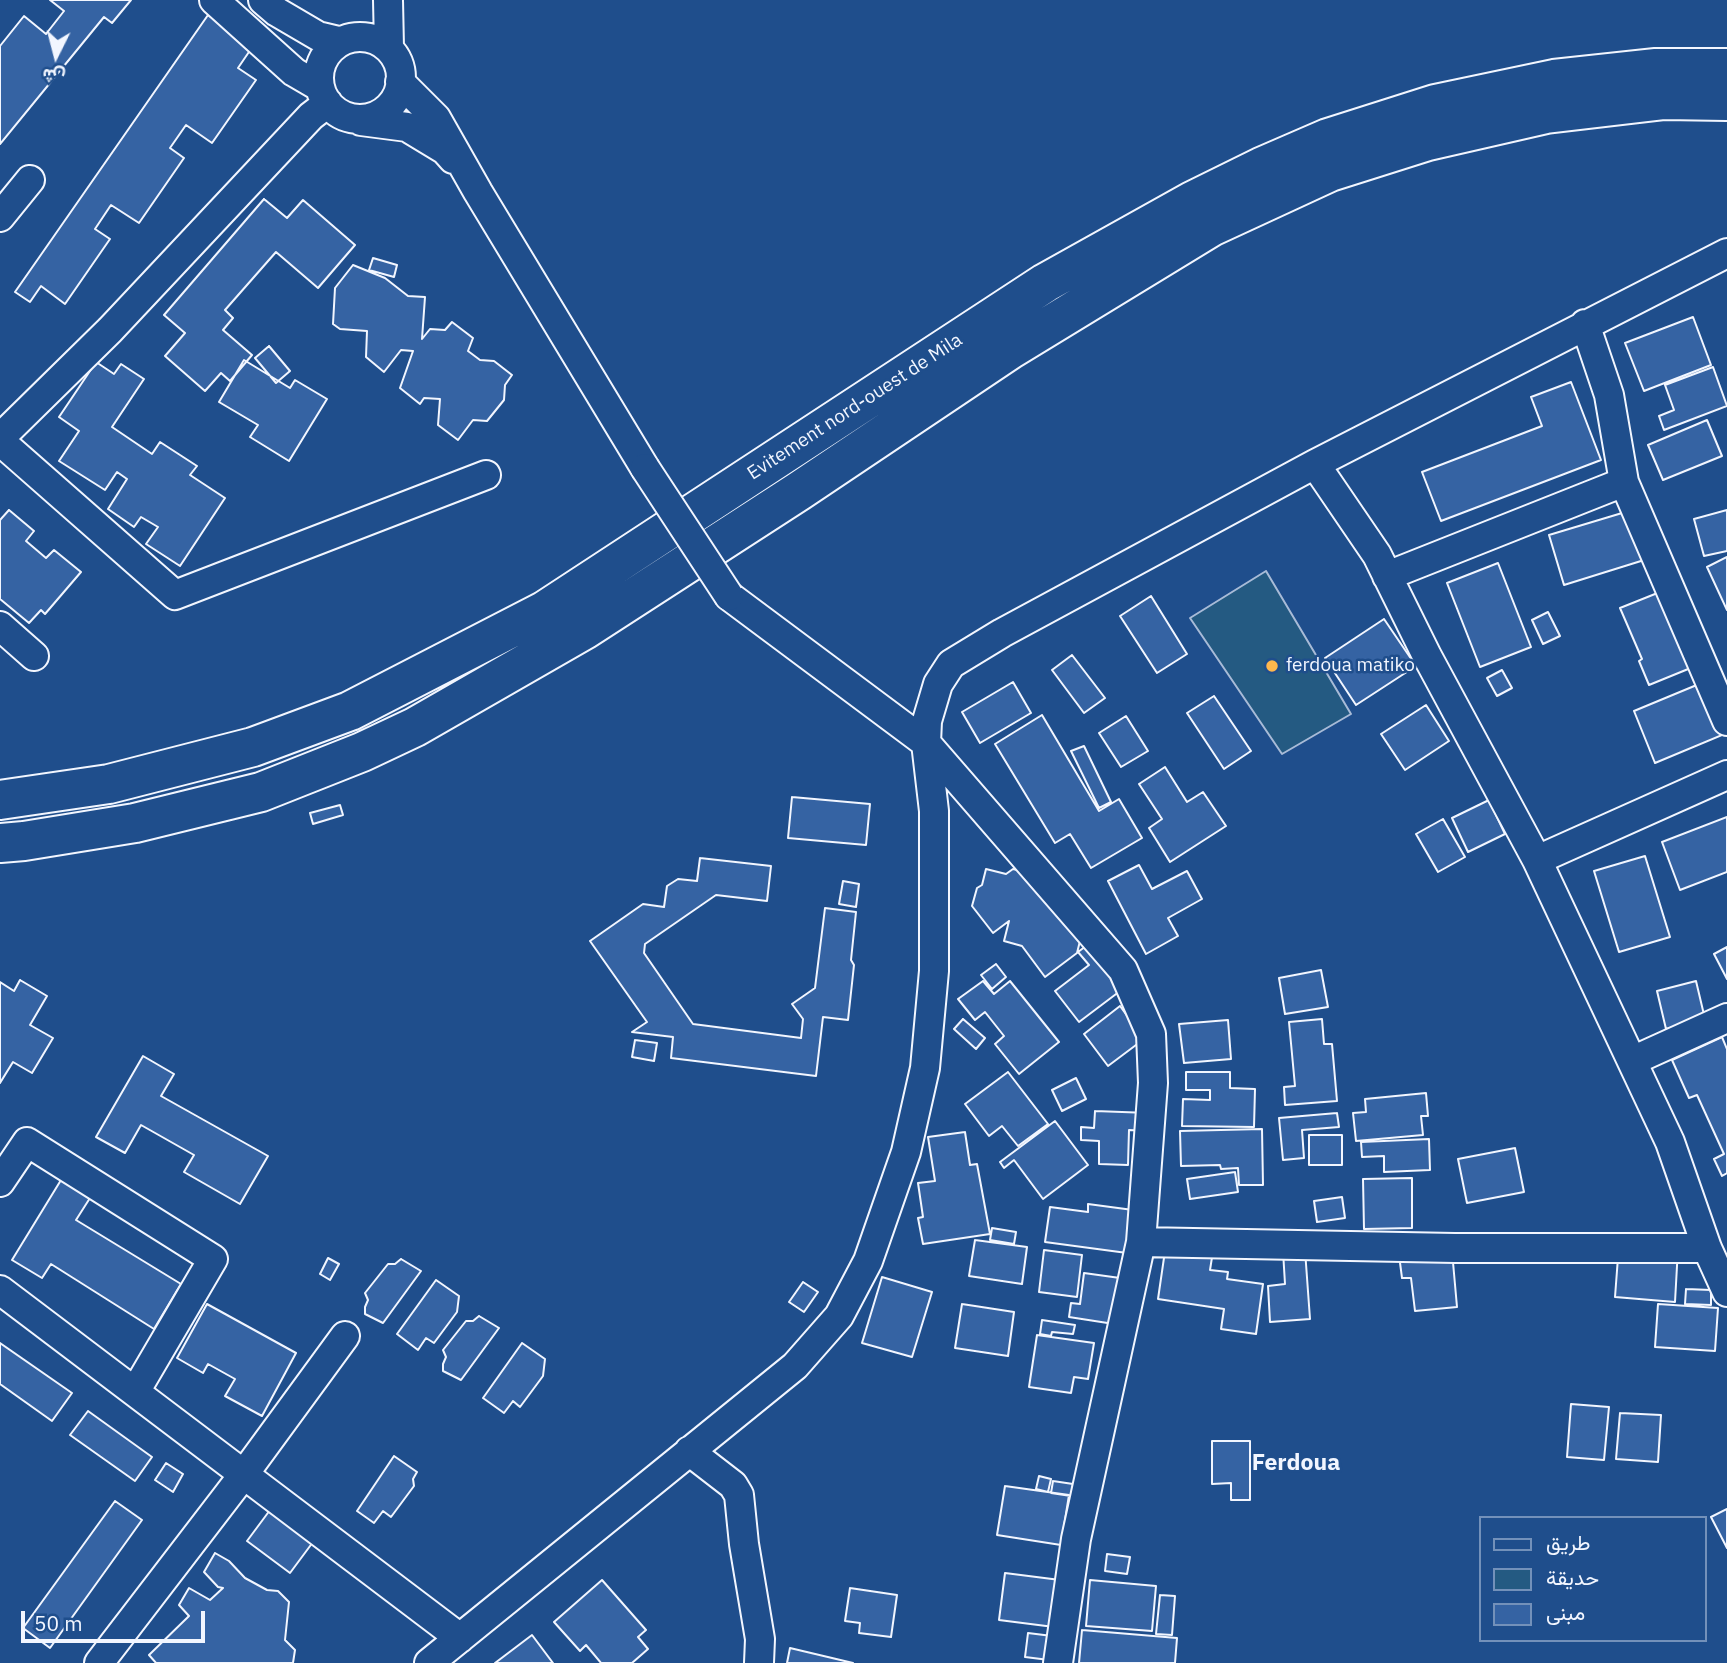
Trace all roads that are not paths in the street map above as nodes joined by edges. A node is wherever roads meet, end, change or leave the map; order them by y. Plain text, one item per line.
1 (214, 0) edge
2 (263, 0) edge
3 (388, 0) edge
4 (339, 41) junction
5 (389, 47) junction
6 (1727, 68) edge
7 (400, 82) junction
8 (323, 94) junction
9 (1727, 101) edge
10 (355, 120) junction
11 (30, 180) dead end
12 (478, 192) junction
13 (0, 217) edge
14 (1727, 253) edge
15 (1585, 324) junction
16 (0, 440) edge
17 (1315, 464) junction
18 (485, 475) dead end
19 (1624, 482) junction
20 (1387, 576) junction
21 (0, 626) edge
22 (34, 656) dead end
23 (1727, 721) edge
24 (926, 743) junction
25 (1727, 775) edge
26 (0, 800) edge
27 (0, 843) edge
28 (1537, 860) junction
29 (1727, 1018) edge
30 (1632, 1061) junction
31 (0, 1182) edge
32 (1141, 1242) junction
33 (1707, 1248) junction
34 (0, 1290) edge
35 (1727, 1292) edge
36 (345, 1336) dead end
37 (135, 1392) junction
38 (689, 1451) junction
39 (244, 1474) junction
40 (460, 1638) junction
41 (99, 1663) edge
42 (429, 1663) edge
43 (759, 1663) edge
44 (1058, 1663) edge

1 - 8 street
2 - 4 street
3 - 5 street
4 - 5 street
4 - 8 street
5 - 7 street
6 - 26 highway, Evitement nord-ouest de Mila
7 - 10 street
7 - 12 street
8 - 10 street
8 - 16 street
9 - 27 highway
10 - 12 street
11 - 13 street
12 - 24 street, bridge
14 - 15 street
15 - 17 street
15 - 19 street
16 - 18 street
17 - 20 street
17 - 24 street
19 - 20 street
19 - 23 street
20 - 28 street
21 - 22 street
24 - 32 street
24 - 38 street
25 - 28 street
28 - 30 street
29 - 30 street
30 - 33 street
31 - 37 street
32 - 33 street
32 - 44 street
33 - 35 street
34 - 37 street
36 - 39 street
37 - 39 street
38 - 40 street
38 - 43 street
39 - 40 street
39 - 41 street
40 - 42 street

